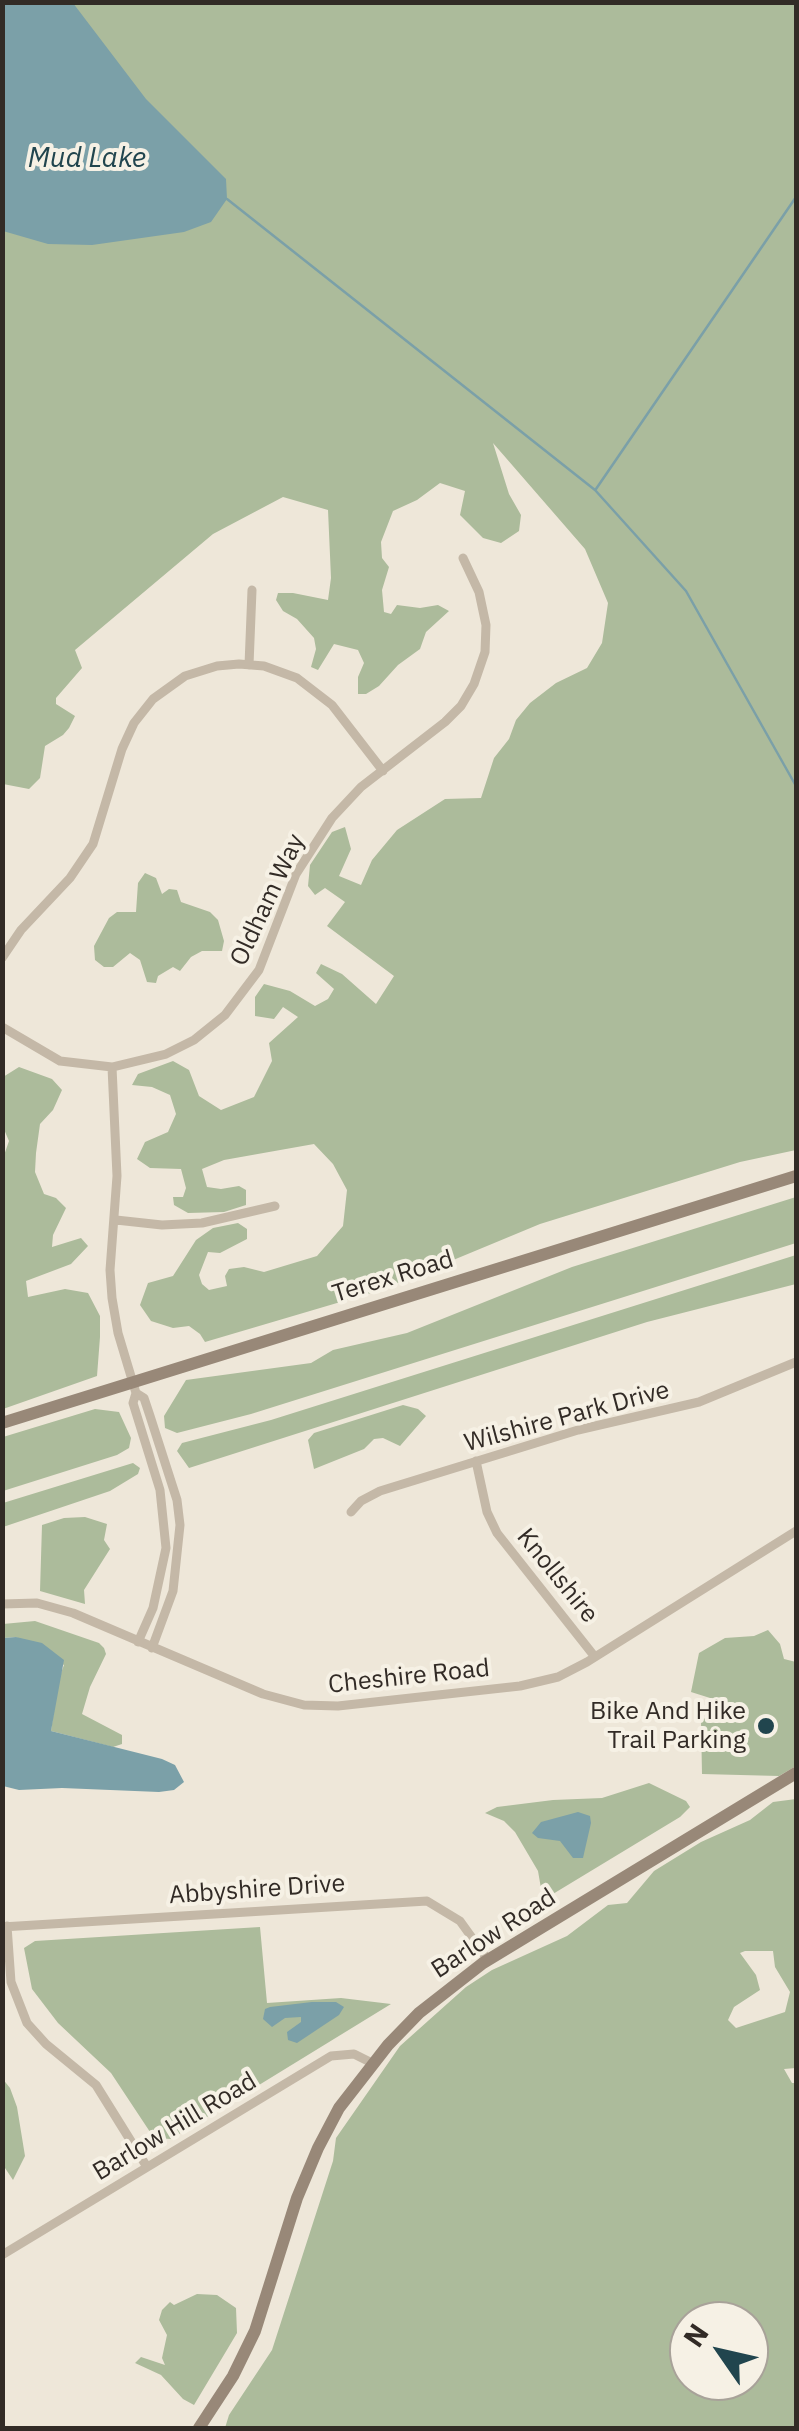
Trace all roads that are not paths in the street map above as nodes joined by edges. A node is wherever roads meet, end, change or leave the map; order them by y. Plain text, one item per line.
1 (463, 558) dead end
2 (252, 590) dead end
3 (249, 664) junction
4 (383, 771) junction
5 (2, 958) edge
6 (2, 1027) edge
7 (112, 1068) junction
8 (796, 1176) edge
9 (275, 1206) dead end
10 (116, 1220) junction
11 (796, 1362) edge
12 (134, 1387) junction
13 (2, 1423) edge
14 (476, 1461) junction
15 (173, 1486) junction
16 (160, 1490) junction
17 (351, 1512) dead end
18 (796, 1530) edge
19 (166, 1548) junction
20 (179, 1549) junction
21 (2, 1604) edge
22 (138, 1642) junction
23 (152, 1648) junction
24 (595, 1657) junction
25 (796, 1773) edge
26 (5, 1927) edge
27 (488, 1960) junction
28 (372, 2062) junction
29 (148, 2167) junction
30 (2, 2255) edge
31 (199, 2428) edge

1 - 4 street, Oldham Way
2 - 3 street
3 - 4 street
3 - 5 street
4 - 7 street, Oldham Way
6 - 7 street, Oldham Way
7 - 10 street
8 - 12 street, Terex Road
9 - 10 street
10 - 12 street
11 - 14 street, Wilshire Park Drive
12 - 13 street, Terex Road
12 - 15 street
12 - 16 street
14 - 17 street, Wilshire Park Drive
14 - 24 street, Knollshire
15 - 16 street
15 - 20 street
16 - 19 street
18 - 24 street, Cheshire Road
19 - 20 street
19 - 22 street
20 - 23 street
21 - 22 street, Cheshire Road
22 - 23 street, Cheshire Road
23 - 24 street, Cheshire Road
25 - 27 street, Barlow Road
26 - 27 street, Abbyshire Drive
26 - 29 street
27 - 28 street, Barlow Road
28 - 29 street, Barlow Hill Road
28 - 31 street, Barlow Road
29 - 30 street, Barlow Hill Road

